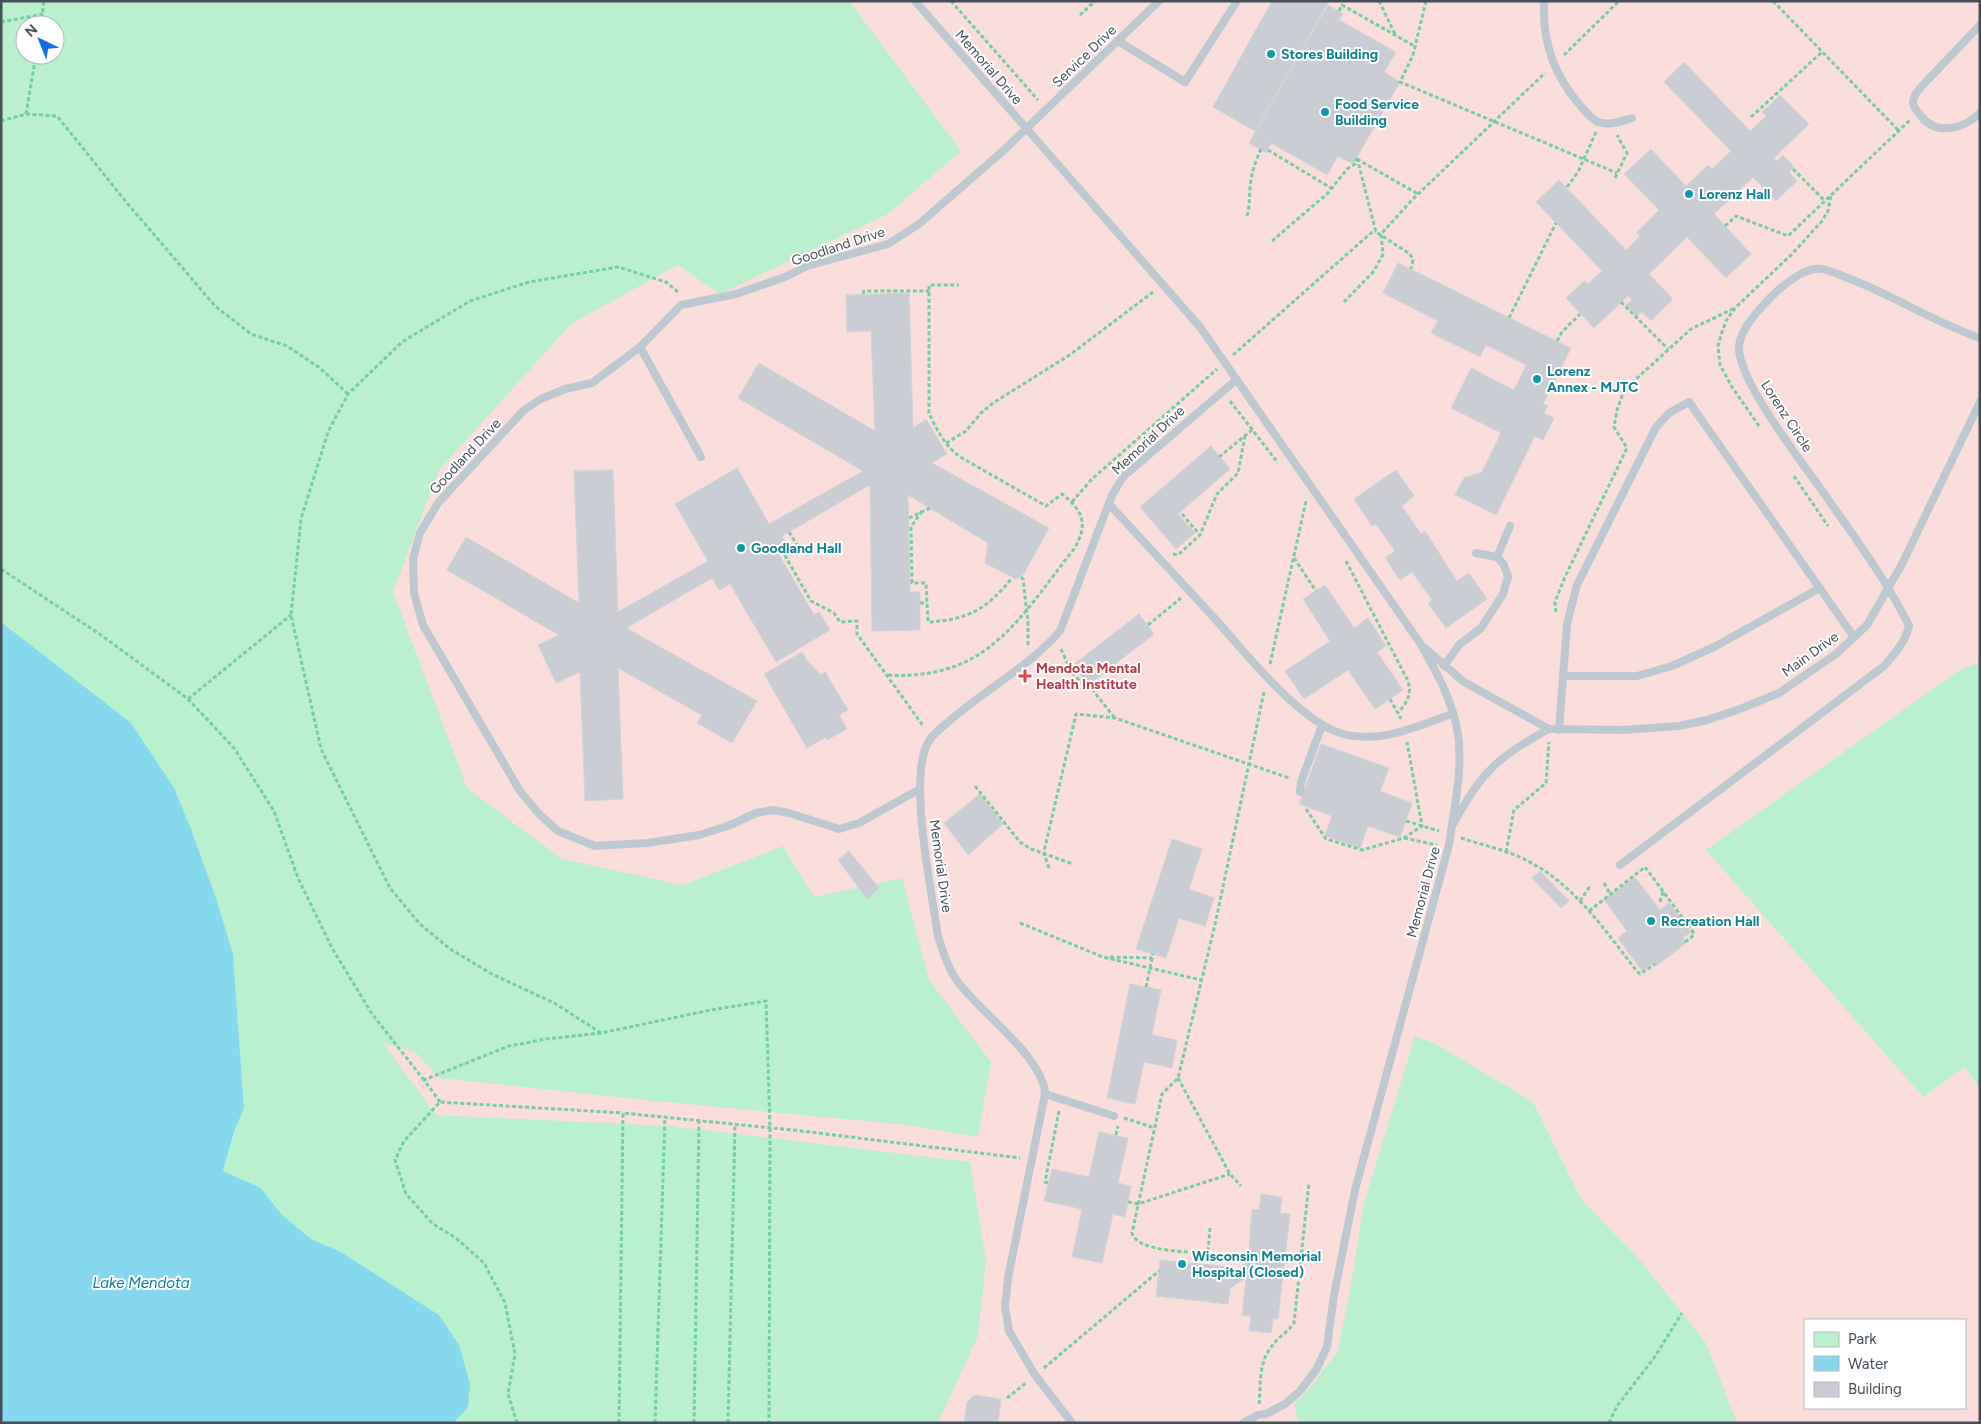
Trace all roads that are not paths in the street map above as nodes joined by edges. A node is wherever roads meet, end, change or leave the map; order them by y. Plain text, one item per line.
1 (915, 1) edge
2 (1159, 1) edge
3 (1237, 1) edge
4 (1544, 1) edge
5 (1980, 25) edge
6 (1118, 41) junction
7 (1980, 113) edge
8 (1632, 118) dead end
9 (1026, 129) junction
10 (1980, 338) edge
11 (640, 347) junction
12 (1236, 380) junction
13 (1980, 402) edge
14 (701, 456) dead end
15 (1109, 504) junction
16 (1510, 526) dead end
17 (1476, 554) dead end
18 (1497, 557) junction
19 (1820, 588) junction
20 (1888, 589) junction
21 (1854, 637) junction
22 (1420, 643) junction
23 (1444, 666) junction
24 (1563, 676) junction
25 (1452, 714) junction
26 (1322, 725) junction
27 (1549, 729) junction
28 (1559, 730) junction
29 (920, 788) junction
30 (1300, 792) dead end
31 (1451, 832) junction
32 (1620, 865) dead end
33 (1045, 1094) junction
34 (1114, 1116) road end
35 (1072, 1423) edge
36 (1243, 1423) edge

1 - 9 lane, Memorial Drive
2 - 6 lane, Service Drive
3 - 6 lane
4 - 8 lane
5 - 7 lane
6 - 9 lane, Service Drive
9 - 11 lane, Goodland Drive
9 - 12 lane, Memorial Drive
10 - 20 lane, Lorenz Circle
11 - 14 lane
11 - 29 lane, Goodland Drive
12 - 15 lane, Memorial Drive
12 - 22 lane, Memorial Drive
13 - 20 lane, Main Drive
15 - 26 lane
15 - 29 lane, Memorial Drive
16 - 18 lane
17 - 18 lane
18 - 23 lane
19 - 21 lane
19 - 24 lane
19 - 24 lane
20 - 21 lane, Main Drive
20 - 32 lane, Lorenz Circle
21 - 28 lane, Main Drive
22 - 23 lane, Main Drive
22 - 25 lane, Memorial Drive
23 - 27 lane, Main Drive
24 - 28 lane
25 - 26 lane
25 - 31 lane, Memorial Drive
26 - 30 lane
27 - 28 lane, Main Drive
27 - 31 lane
29 - 33 lane, Memorial Drive
31 - 36 lane, Memorial Drive
33 - 34 lane
33 - 35 lane

